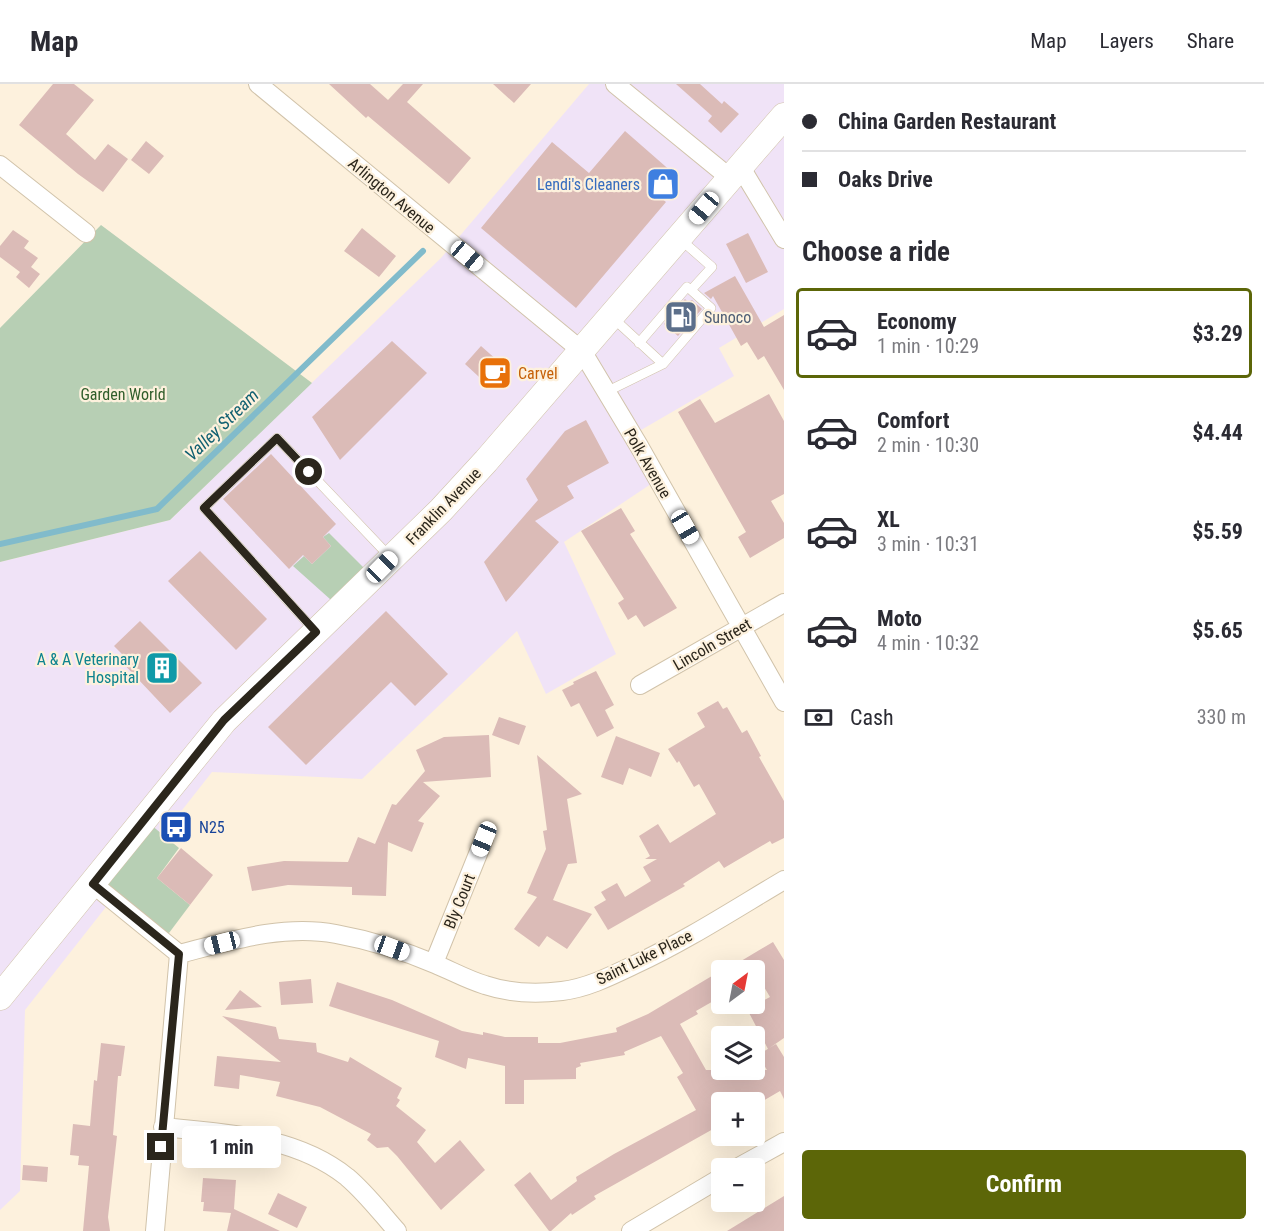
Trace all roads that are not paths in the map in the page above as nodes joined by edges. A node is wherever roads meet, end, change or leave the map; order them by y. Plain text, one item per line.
1 (258, 84) edge
2 (615, 84) edge
3 (784, 116) edge
4 (0, 165) edge
5 (735, 172) junction
6 (86, 233) dead end
7 (679, 237) junction
8 (784, 239) edge
9 (692, 290) junction
10 (612, 316) junction
11 (639, 343) junction
12 (582, 351) junction
13 (663, 364) junction
14 (606, 392) junction
15 (391, 558) junction
16 (784, 603) edge
17 (742, 627) junction
18 (316, 632) junction
19 (640, 685) dead end
20 (784, 702) edge
21 (484, 839) dead end
22 (784, 880) edge
23 (93, 884) junction
24 (179, 954) junction
25 (434, 963) junction
26 (0, 998) edge
27 (163, 1127) junction
28 (784, 1142) edge
29 (755, 1158) edge
30 (711, 1184) edge
31 (155, 1231) edge
32 (398, 1231) edge
33 (631, 1231) edge

1 - 12 street, Arlington Avenue
2 - 5 street
3 - 5 main road, Franklin Avenue
4 - 6 street
5 - 7 main road, Franklin Avenue
5 - 8 street
7 - 9 lane
7 - 10 main road, Franklin Avenue
9 - 11 lane
9 - 13 lane
10 - 11 lane
10 - 12 main road, Franklin Avenue
11 - 13 lane
12 - 14 street, Polk Avenue
12 - 15 main road, Franklin Avenue
13 - 14 lane
14 - 17 street, Polk Avenue
15 - 18 main road, Franklin Avenue
15 - 18 lane
16 - 17 street, Lincoln Street
17 - 19 street, Lincoln Street
17 - 20 street, Polk Avenue
18 - 23 main road, Franklin Avenue
21 - 25 street, Bly Court
22 - 25 street, Saint Luke Place
23 - 24 street
23 - 26 main road, Franklin Avenue
24 - 25 street, Saint Luke Place
24 - 27 street
27 - 31 street
27 - 32 street
28 - 29 street
30 - 33 street

